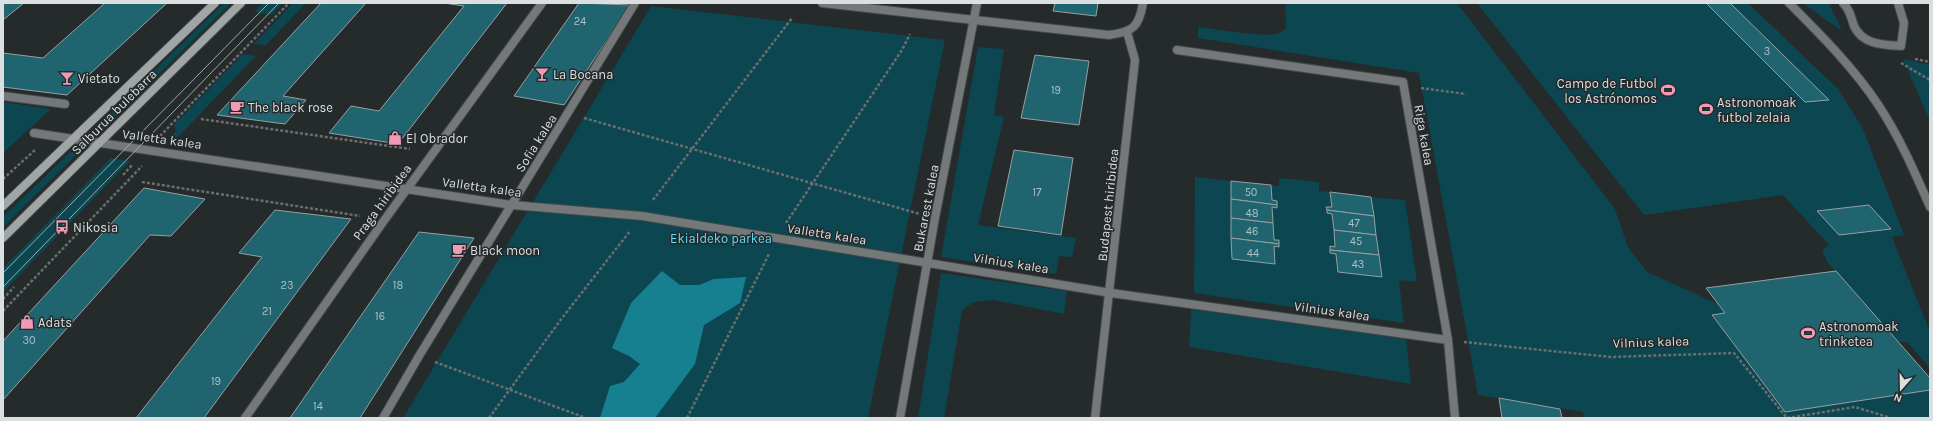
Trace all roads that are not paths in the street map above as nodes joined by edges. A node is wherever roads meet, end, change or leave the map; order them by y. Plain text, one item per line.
1 (215, 3) edge
2 (241, 3) edge
3 (542, 3) edge
4 (635, 3) edge
5 (822, 3) edge
6 (977, 3) edge
7 (1143, 3) edge
8 (1788, 3) edge
9 (1843, 3) edge
10 (1898, 3) edge
11 (974, 20) junction
12 (1127, 32) junction
13 (1177, 50) dead end
14 (3, 96) edge
15 (65, 104) dead end
16 (34, 133) dead end
17 (73, 139) junction
18 (99, 143) junction
19 (407, 189) junction
20 (512, 205) junction
21 (3, 206) edge
22 (1930, 207) edge
23 (3, 238) edge
24 (927, 264) junction
25 (1111, 293) junction
26 (1448, 340) junction
27 (245, 418) edge
28 (383, 418) edge
29 (900, 418) edge
30 (1095, 418) edge
31 (1455, 418) edge

1 - 17 main road, Salburua bulebarra
2 - 18 main road, Salburua bulebarra
3 - 19 street, Praga hiribidea
4 - 20 street, Sofia kalea
5 - 11 street
6 - 11 street, Bukarest kalea
7 - 12 street
8 - 22 street
9 - 10 street
11 - 12 street
11 - 24 street, Bukarest kalea
12 - 25 street, Budapest hiribidea
13 - 26 street, Riga kalea
14 - 15 street
16 - 17 street, Valletta kalea
17 - 18 street, Valletta kalea
17 - 21 main road, Salburua bulebarra
18 - 19 street, Valletta kalea
18 - 23 main road, Salburua bulebarra
19 - 20 street, Valletta kalea
19 - 27 street, Praga hiribidea
20 - 24 street, Valletta kalea
20 - 28 street, Sofia kalea
24 - 25 street, Vilnius kalea
24 - 29 street, Bukarest kalea
25 - 26 street, Vilnius kalea
25 - 30 street, Budapest hiribidea
26 - 31 street, Riga kalea

